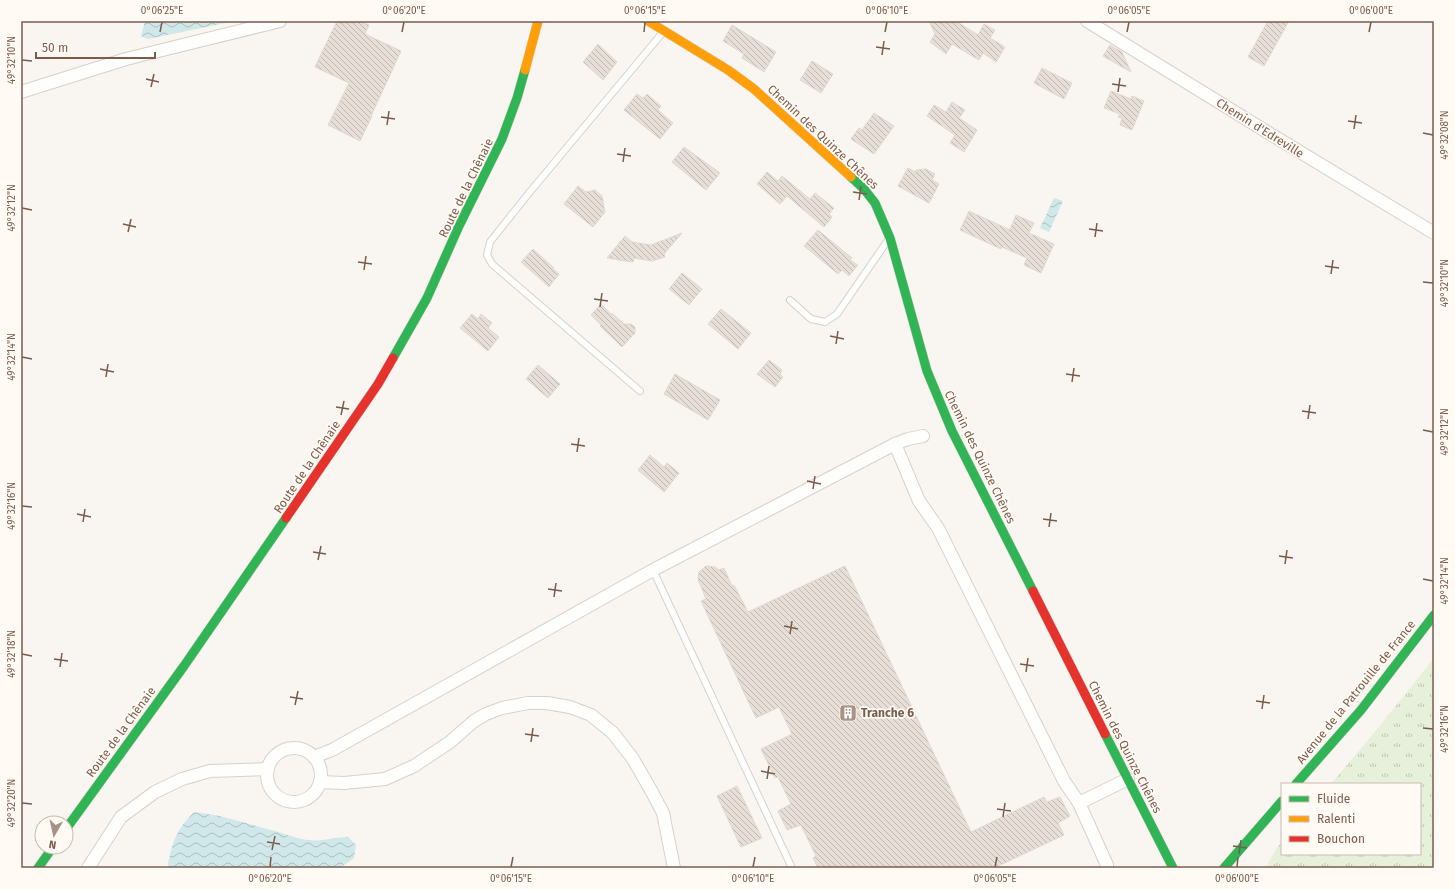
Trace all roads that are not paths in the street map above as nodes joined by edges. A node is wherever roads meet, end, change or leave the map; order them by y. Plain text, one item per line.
1 (280, 21) edge
2 (538, 21) edge
3 (648, 21) edge
4 (1087, 21) edge
5 (664, 31) junction
6 (21, 92) edge
7 (1434, 233) edge
8 (890, 238) junction
9 (790, 300) dead end
10 (640, 391) dead end
11 (923, 436) dead end
12 (895, 444) junction
13 (653, 570) junction
14 (1434, 615) edge
15 (314, 757) junction
16 (268, 768) junction
17 (1128, 779) junction
18 (320, 782) junction
19 (1297, 783) edge
20 (1281, 802) edge
21 (1079, 803) junction
22 (74, 818) edge
23 (47, 855) edge
24 (38, 868) edge
25 (88, 868) edge
26 (674, 868) edge
27 (792, 868) edge
28 (1107, 868) edge
29 (1173, 868) edge
30 (1224, 868) edge

1 - 6 street
2 - 22 street, Route de la Chênaie
3 - 5 street, Chemin des Quinze Chênes
4 - 7 street, Chemin d'Edreville
5 - 8 street, Chemin des Quinze Chênes
5 - 10 lane
8 - 9 lane
8 - 17 street, Chemin des Quinze Chênes
11 - 12 street
12 - 13 street
12 - 21 street
13 - 15 street
13 - 27 lane
14 - 19 street, Avenue de la Patrouille de France
15 - 16 street
15 - 18 street
16 - 18 street
16 - 25 street
17 - 21 street
17 - 29 street, Chemin des Quinze Chênes
18 - 26 street
20 - 30 street
21 - 28 street
23 - 24 street

